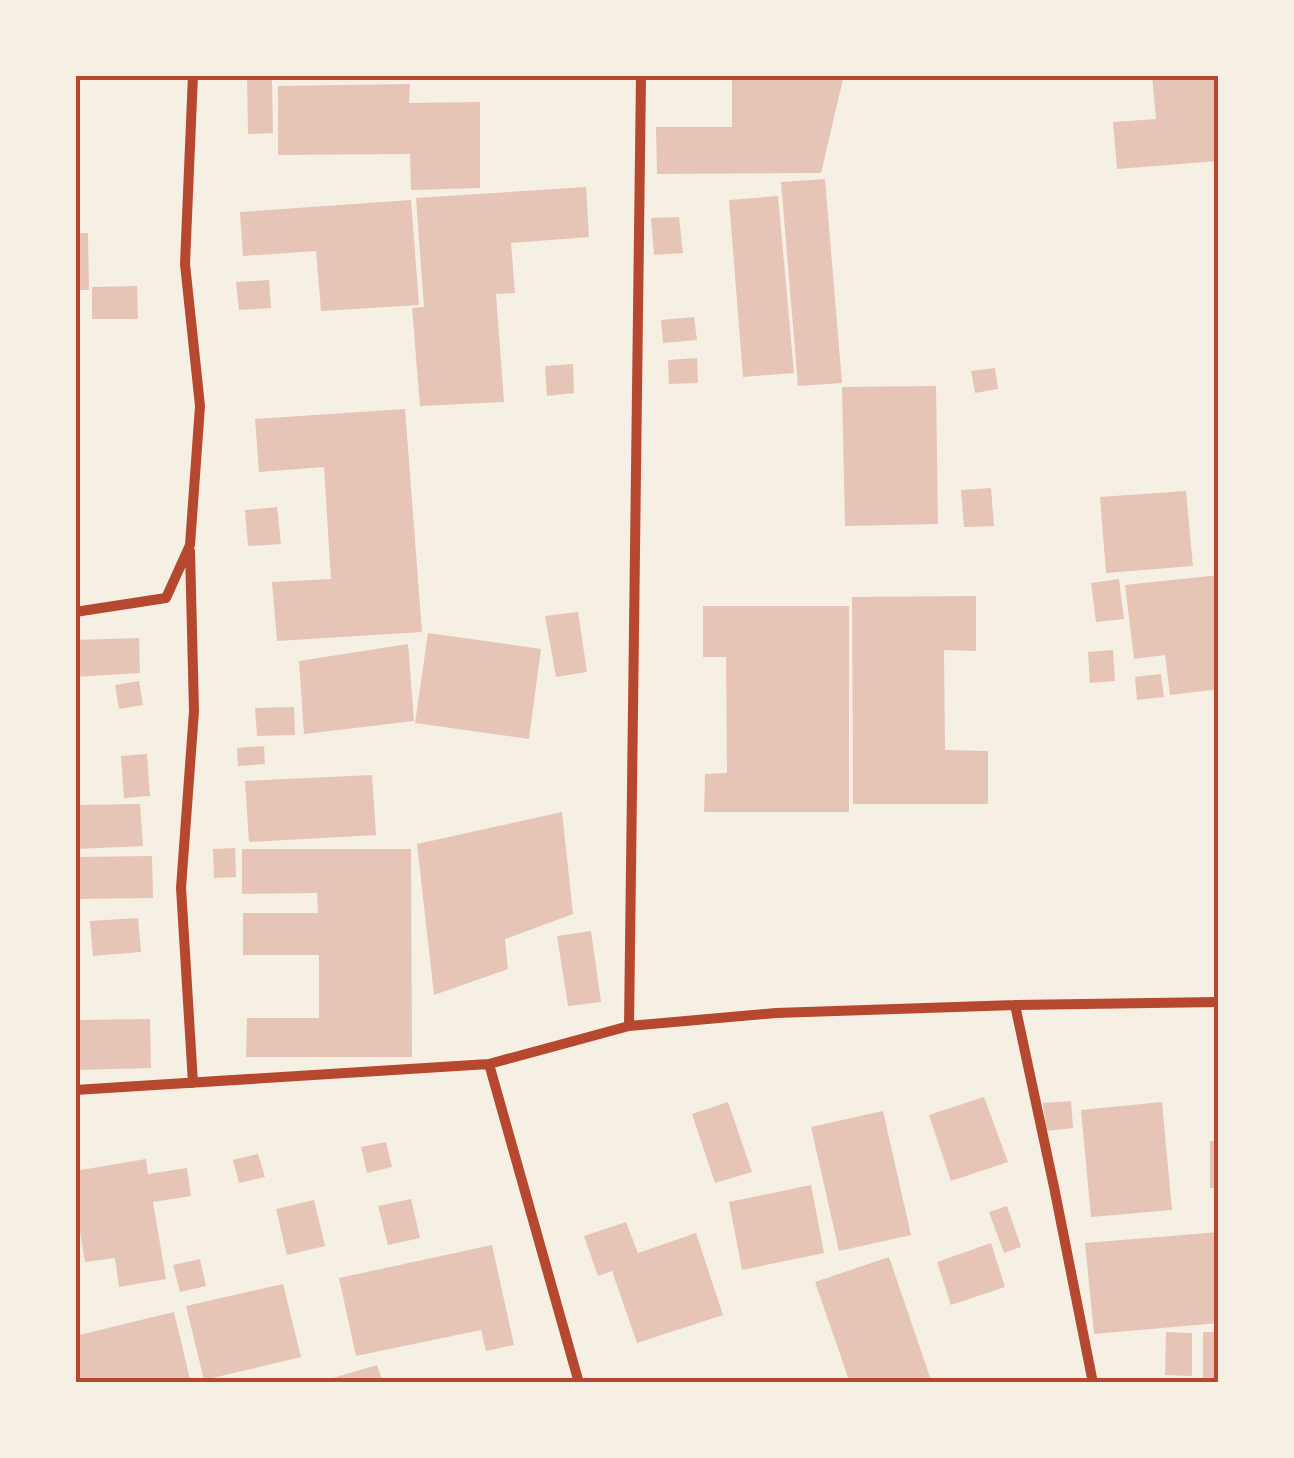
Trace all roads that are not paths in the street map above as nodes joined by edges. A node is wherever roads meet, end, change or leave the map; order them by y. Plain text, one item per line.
1 (193, 75) edge
2 (641, 75) edge
3 (190, 545) junction
4 (75, 612) edge
5 (1219, 1002) edge
6 (1015, 1005) junction
7 (629, 1026) junction
8 (489, 1064) junction
9 (192, 1083) junction
10 (75, 1090) edge
11 (579, 1383) edge
12 (1093, 1383) edge

1 - 3 street
2 - 7 street
3 - 4 street
3 - 9 street
5 - 6 street
6 - 7 street
6 - 12 street
7 - 8 street
8 - 9 street
8 - 11 street
9 - 10 street

